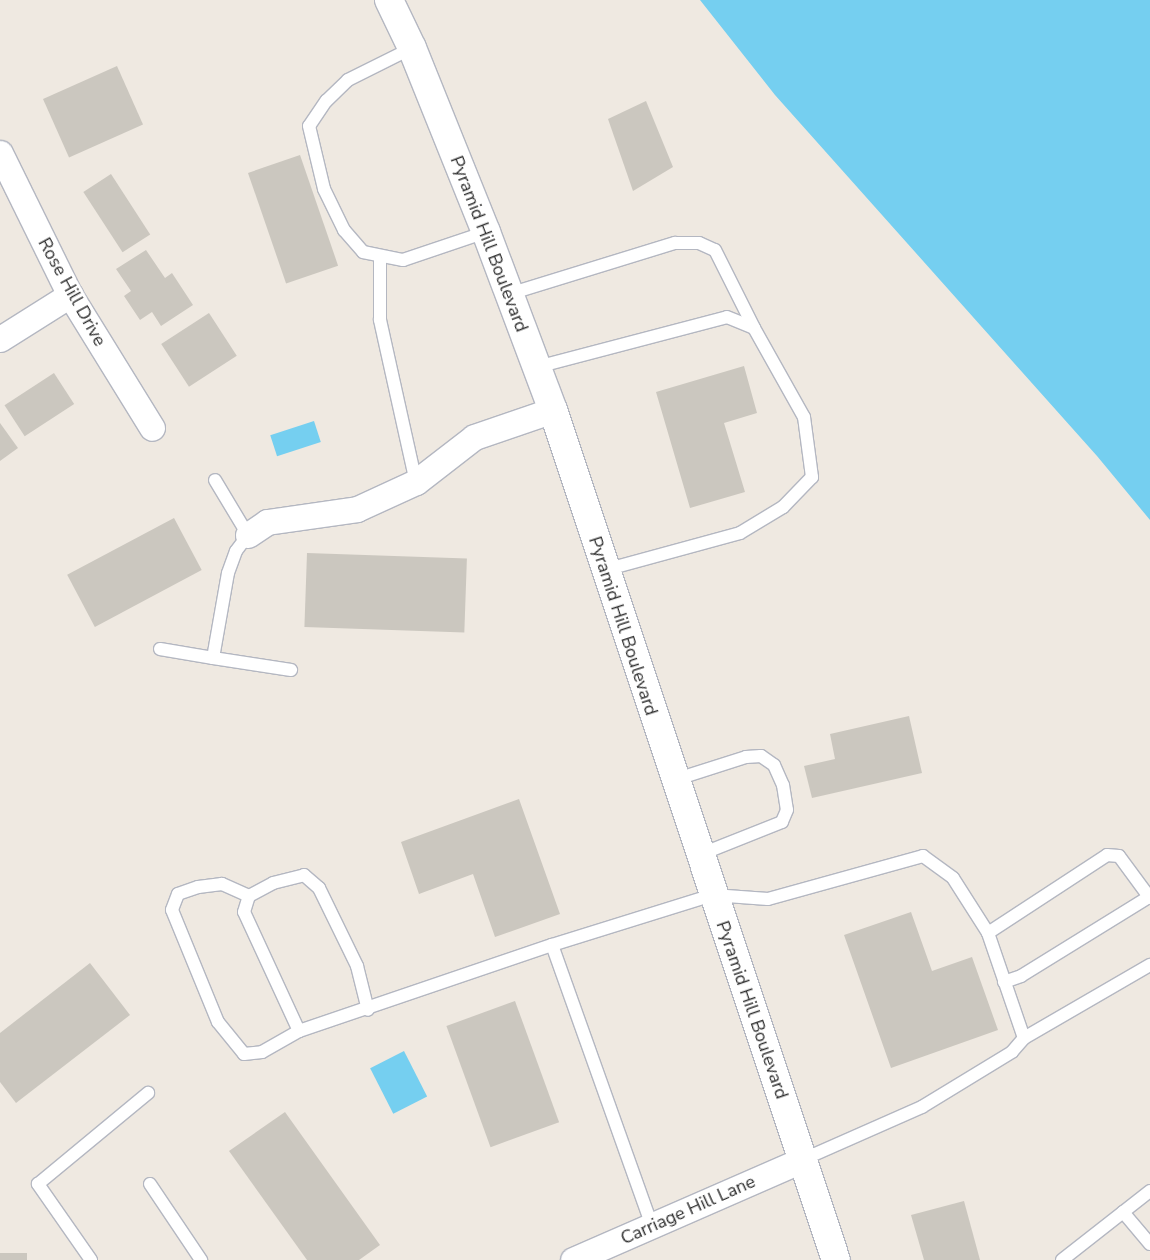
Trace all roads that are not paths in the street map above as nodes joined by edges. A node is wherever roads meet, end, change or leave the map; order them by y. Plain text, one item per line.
1 (389, 0) edge
2 (412, 48) junction
3 (0, 153) edge
4 (486, 232) junction
5 (380, 256) junction
6 (509, 294) junction
7 (70, 295) junction
8 (754, 328) junction
9 (0, 339) edge
10 (536, 367) junction
11 (553, 410) junction
12 (152, 428) dead end
13 (215, 480) dead end
14 (416, 482) junction
15 (248, 534) junction
16 (605, 570) junction
17 (160, 649) dead end
18 (213, 658) junction
19 (291, 670) dead end
20 (674, 780) junction
21 (699, 855) junction
22 (713, 895) junction
23 (249, 896) junction
24 (1150, 898) edge
25 (988, 933) junction
26 (552, 945) junction
27 (1150, 964) edge
28 (1004, 982) junction
29 (368, 1010) junction
30 (299, 1031) junction
31 (1024, 1038) junction
32 (148, 1093) dead end
33 (802, 1160) junction
34 (150, 1184) dead end
35 (1150, 1191) edge
36 (1123, 1212) junction
37 (652, 1226) junction
38 (1150, 1244) edge
39 (1067, 1258) edge
40 (91, 1260) edge
41 (202, 1260) edge
42 (573, 1260) edge
43 (836, 1260) edge

1 - 2 main road, Pyramid Hill Boulevard
2 - 4 main road, Pyramid Hill Boulevard
2 - 5 lane
3 - 7 street, Rose Hill Drive
4 - 5 lane
4 - 6 main road, Pyramid Hill Boulevard
5 - 14 lane
6 - 8 lane
6 - 10 main road, Pyramid Hill Boulevard
7 - 9 street
7 - 12 street, Rose Hill Drive
8 - 10 lane
8 - 16 lane
10 - 11 main road, Pyramid Hill Boulevard
11 - 14 street
11 - 16 main road, Pyramid Hill Boulevard
13 - 15 lane
14 - 15 street
15 - 18 lane
16 - 20 main road, Pyramid Hill Boulevard
17 - 18 lane
18 - 19 lane
20 - 21 main road, Pyramid Hill Boulevard
20 - 21 lane
21 - 22 main road, Pyramid Hill Boulevard
22 - 25 lane
22 - 26 lane
22 - 33 main road, Pyramid Hill Boulevard
23 - 29 lane
23 - 30 lane
23 - 30 lane
24 - 25 lane
24 - 28 lane
25 - 28 lane
26 - 29 lane
26 - 37 lane
27 - 31 lane
28 - 31 lane
29 - 30 lane
31 - 33 lane
32 - 40 lane
33 - 37 street, Carriage Hill Lane
33 - 43 main road, Pyramid Hill Boulevard
34 - 41 lane
35 - 36 lane
36 - 38 lane
36 - 39 lane
37 - 42 street, Carriage Hill Lane

